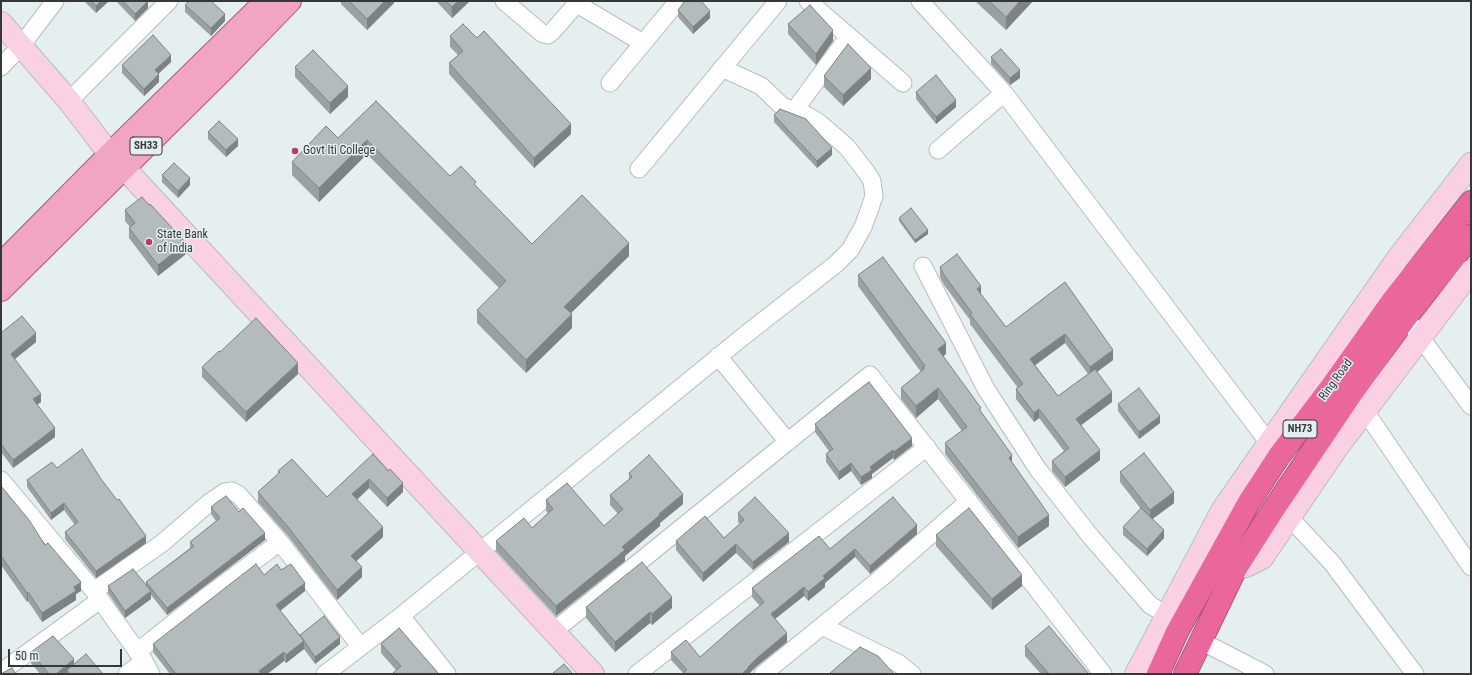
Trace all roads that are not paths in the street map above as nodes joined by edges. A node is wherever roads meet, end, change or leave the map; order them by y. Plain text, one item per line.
1 (55, 1) edge
2 (169, 1) edge
3 (266, 1) edge
4 (290, 1) edge
5 (504, 1) edge
6 (678, 1) edge
7 (778, 1) edge
8 (808, 1) edge
9 (920, 1) edge
10 (578, 2) edge
11 (1, 23) edge
12 (849, 36) junction
13 (643, 43) junction
14 (21, 46) junction
15 (1, 67) edge
16 (722, 68) junction
17 (610, 83) dead end
18 (903, 84) dead end
19 (1004, 93) junction
20 (69, 100) junction
21 (794, 111) junction
22 (938, 150) dead end
23 (118, 160) junction
24 (1471, 164) edge
25 (639, 169) dead end
26 (1471, 202) edge
27 (1471, 236) edge
28 (1, 264) edge
29 (923, 266) dead end
30 (1471, 271) edge
31 (1, 290) edge
32 (1393, 300) junction
33 (1406, 317) junction
34 (1420, 338) junction
35 (718, 356) junction
36 (1471, 406) edge
37 (1365, 411) junction
38 (788, 442) junction
39 (1269, 443) junction
40 (926, 447) junction
41 (1, 480) edge
42 (969, 501) junction
43 (1290, 518) junction
44 (280, 542) junction
45 (480, 551) junction
46 (1471, 567) edge
47 (1236, 568) junction
48 (1199, 574) junction
49 (97, 595) junction
50 (402, 616) junction
51 (1167, 616) junction
52 (822, 626) junction
53 (554, 631) junction
54 (1201, 641) junction
55 (360, 646) junction
56 (144, 662) edge
57 (1, 672) edge
58 (127, 674) edge
59 (325, 674) edge
60 (447, 674) edge
61 (593, 674) edge
62 (637, 674) edge
63 (763, 674) edge
64 (912, 674) edge
65 (1103, 674) edge
66 (1136, 674) edge
67 (1158, 674) edge
68 (1185, 674) edge
69 (1265, 674) edge
70 (1415, 674) edge

1 - 14 street
2 - 20 street
3 - 23 main road, SH33
4 - 23 main road, SH33
5 - 10 street
6 - 13 street
7 - 16 street
8 - 12 street
9 - 19 street
10 - 13 street
11 - 14 street
12 - 18 street
12 - 21 street
13 - 17 street
14 - 15 street
14 - 20 street
16 - 21 street
16 - 25 street
19 - 22 street
19 - 39 street
20 - 23 street
21 - 35 street
23 - 28 main road, SH33
23 - 31 main road, SH33
23 - 45 street
24 - 39 street
26 - 32 highway, Ring Road / NH73
27 - 33 highway, Ring Road / NH73
29 - 51 street
30 - 34 street
32 - 33 street
32 - 48 highway, Ring Road / NH73
33 - 34 street
33 - 47 highway, Ring Road / NH73
34 - 36 street
34 - 37 street
35 - 38 street
35 - 45 street
37 - 43 street
37 - 46 street
38 - 40 street
38 - 53 street
39 - 48 street
40 - 42 street
40 - 62 street
41 - 49 street
42 - 52 street
42 - 65 street
43 - 47 street
43 - 70 street
44 - 49 street
44 - 55 street
44 - 56 street
45 - 50 street
45 - 53 street
47 - 54 highway, Ring Road / NH73
48 - 51 street
48 - 67 highway, Ring Road / NH73
49 - 56 street
49 - 57 street
50 - 55 street
50 - 60 street
51 - 66 street
52 - 63 street
52 - 64 street
53 - 61 street
54 - 68 highway, Ring Road / NH73
54 - 69 street
55 - 59 street
56 - 58 street

